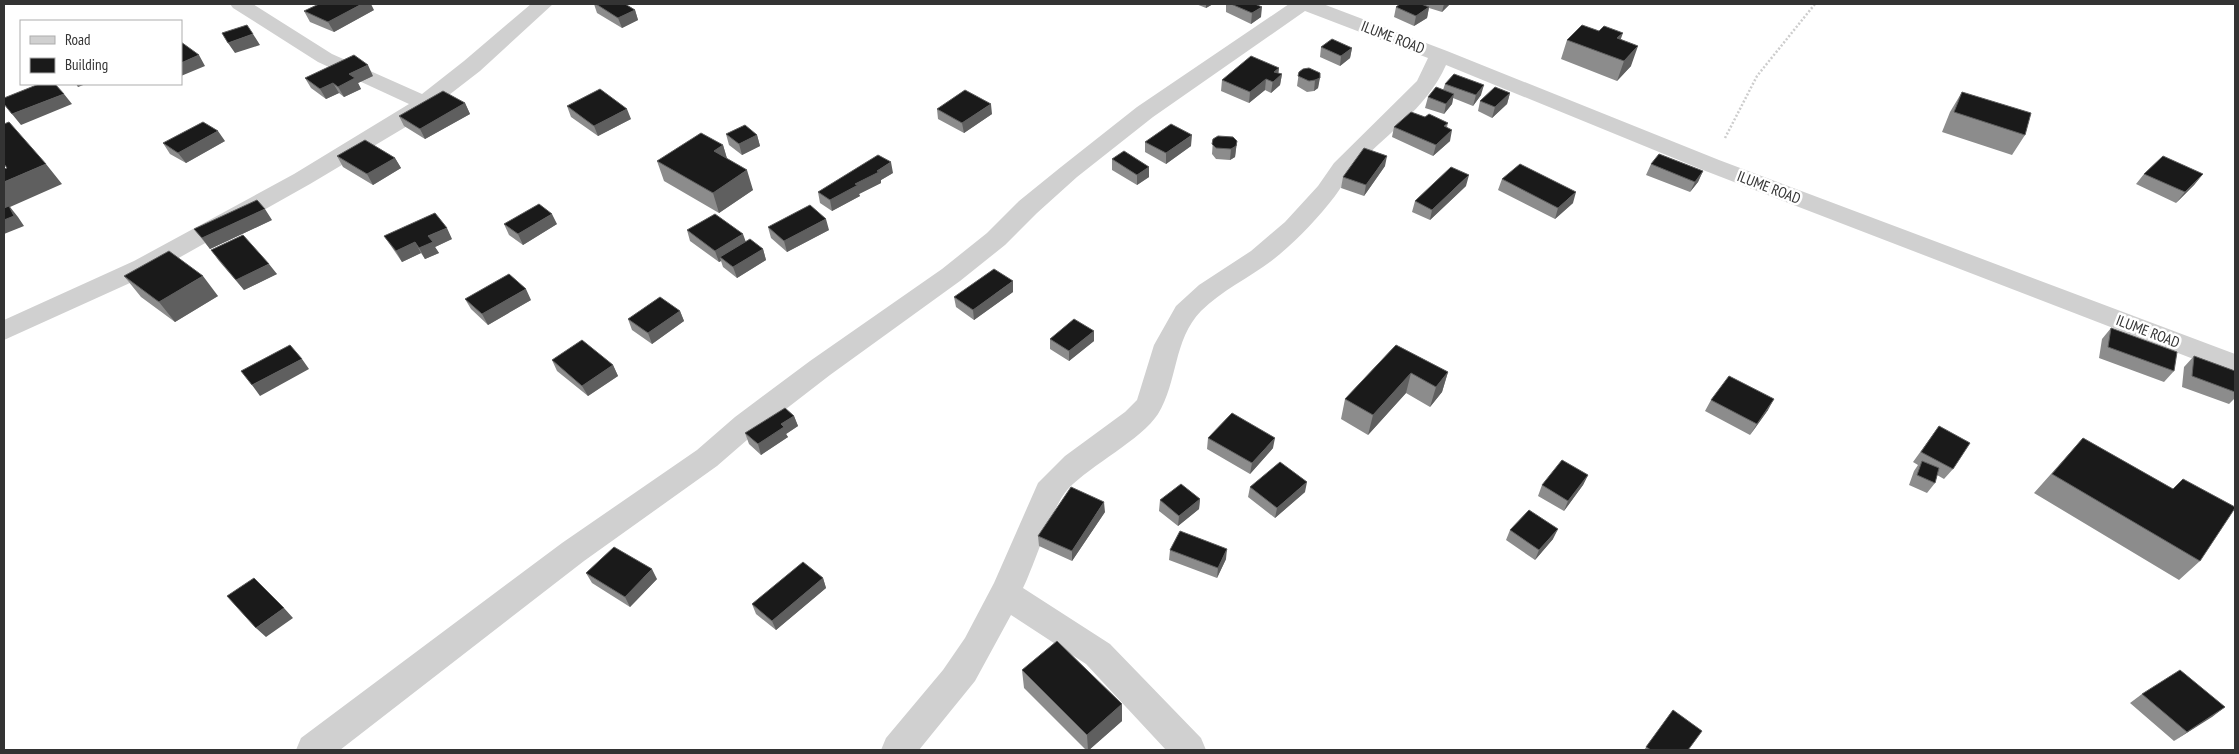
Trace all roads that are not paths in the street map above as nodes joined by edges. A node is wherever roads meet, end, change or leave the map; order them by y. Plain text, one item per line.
1 (240, 4) edge
2 (543, 4) edge
3 (1304, 4) edge
4 (1440, 55) junction
5 (425, 102) junction
6 (4, 331) edge
7 (2235, 365) edge
8 (1006, 594) junction
9 (313, 750) edge
10 (898, 750) edge
11 (1189, 750) edge

1 - 5 street
2 - 5 street
3 - 4 street, ILUME ROAD
3 - 9 street
4 - 7 street, ILUME ROAD
4 - 8 street
5 - 6 street
8 - 10 street
8 - 11 street

